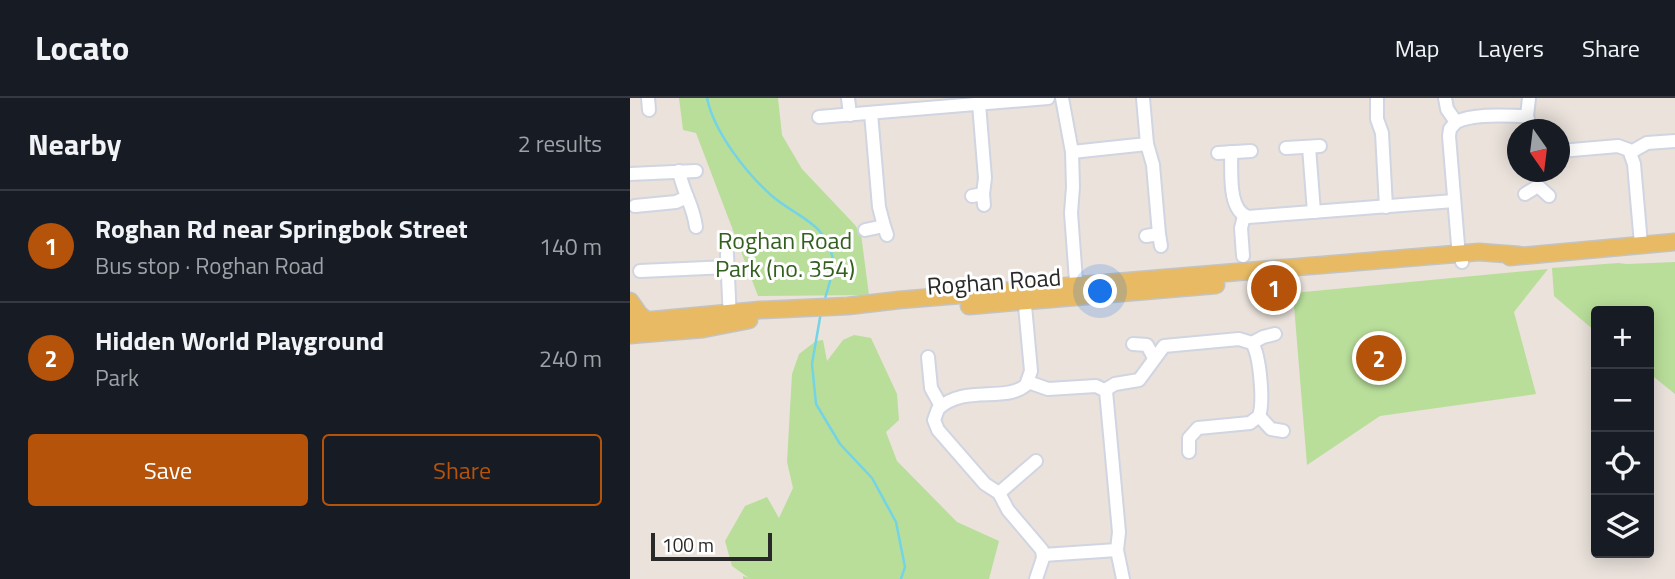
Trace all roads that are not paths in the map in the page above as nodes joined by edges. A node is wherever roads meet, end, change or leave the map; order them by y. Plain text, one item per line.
1 (848, 98) edge
2 (1048, 98) edge
3 (1062, 98) edge
4 (1143, 98) edge
5 (1377, 98) edge
6 (1445, 98) edge
7 (1529, 98) edge
8 (948, 102) edge
9 (979, 104) junction
10 (871, 113) junction
11 (850, 115) junction
12 (1527, 116) junction
13 (819, 117) dead end
14 (1528, 119) edge
15 (1456, 122) junction
16 (1675, 141) edge
17 (1147, 145) junction
18 (1286, 148) dead end
19 (1251, 150) dead end
20 (1570, 150) edge
21 (1072, 152) junction
22 (1631, 152) junction
23 (679, 171) junction
24 (695, 171) dead end
25 (630, 174) edge
26 (1539, 182) edge
27 (1538, 186) junction
28 (1525, 194) dead end
29 (1549, 196) dead end
30 (687, 197) junction
31 (980, 198) dead end
32 (1454, 201) junction
33 (1386, 206) junction
34 (635, 207) dead end
35 (1314, 212) junction
36 (1244, 216) junction
37 (696, 227) dead end
38 (865, 230) dead end
39 (1155, 239) dead end
40 (1675, 242) edge
41 (1641, 244) junction
42 (1242, 256) dead end
43 (1460, 258) junction
44 (640, 271) dead end
45 (1077, 292) junction
46 (1024, 296) junction
47 (630, 301) edge
48 (730, 319) junction
49 (647, 321) junction
50 (630, 322) edge
51 (1275, 334) dead end
52 (630, 335) edge
53 (1252, 343) junction
54 (1133, 344) dead end
55 (928, 357) dead end
56 (1154, 358) junction
57 (1028, 382) junction
58 (1105, 390) junction
59 (941, 406) junction
60 (1259, 416) junction
61 (1283, 431) dead end
62 (1189, 452) dead end
63 (1037, 461) dead end
64 (999, 494) junction
65 (1116, 550) junction
66 (1043, 555) junction
67 (1036, 579) edge
68 (1123, 579) edge

1 - 11 street
2 - 9 street
3 - 21 street
4 - 17 street
5 - 33 street
6 - 15 street
7 - 12 street
8 - 9 street
8 - 10 street
9 - 31 street
10 - 11 street
10 - 38 street
11 - 13 street
12 - 14 street
12 - 15 street
15 - 32 street
16 - 22 street
17 - 21 street
17 - 39 street
18 - 35 street
19 - 36 street
20 - 22 street
21 - 45 street
22 - 41 street
23 - 24 street
23 - 25 street
23 - 30 street
26 - 27 street
27 - 28 street
27 - 29 street
30 - 34 street
30 - 37 street
32 - 33 street
32 - 43 street
33 - 35 street
35 - 36 street
36 - 42 street
40 - 41 main road, Roghan Road
41 - 43 main road, Roghan Road
43 - 45 main road, Roghan Road
44 - 48 street
45 - 46 main road, Roghan Road
46 - 48 main road, Roghan Road
46 - 57 street
47 - 49 main road
48 - 49 main road, Roghan Road
48 - 52 main road, Roghan Road
49 - 50 main road, Roghan Road
51 - 53 street
53 - 56 street
53 - 60 street
54 - 56 street
55 - 59 street
56 - 58 street
57 - 58 street
57 - 59 street
58 - 65 street
59 - 64 street
60 - 61 street
60 - 62 street
63 - 64 street
64 - 66 street
65 - 66 street
65 - 68 street
66 - 67 street

